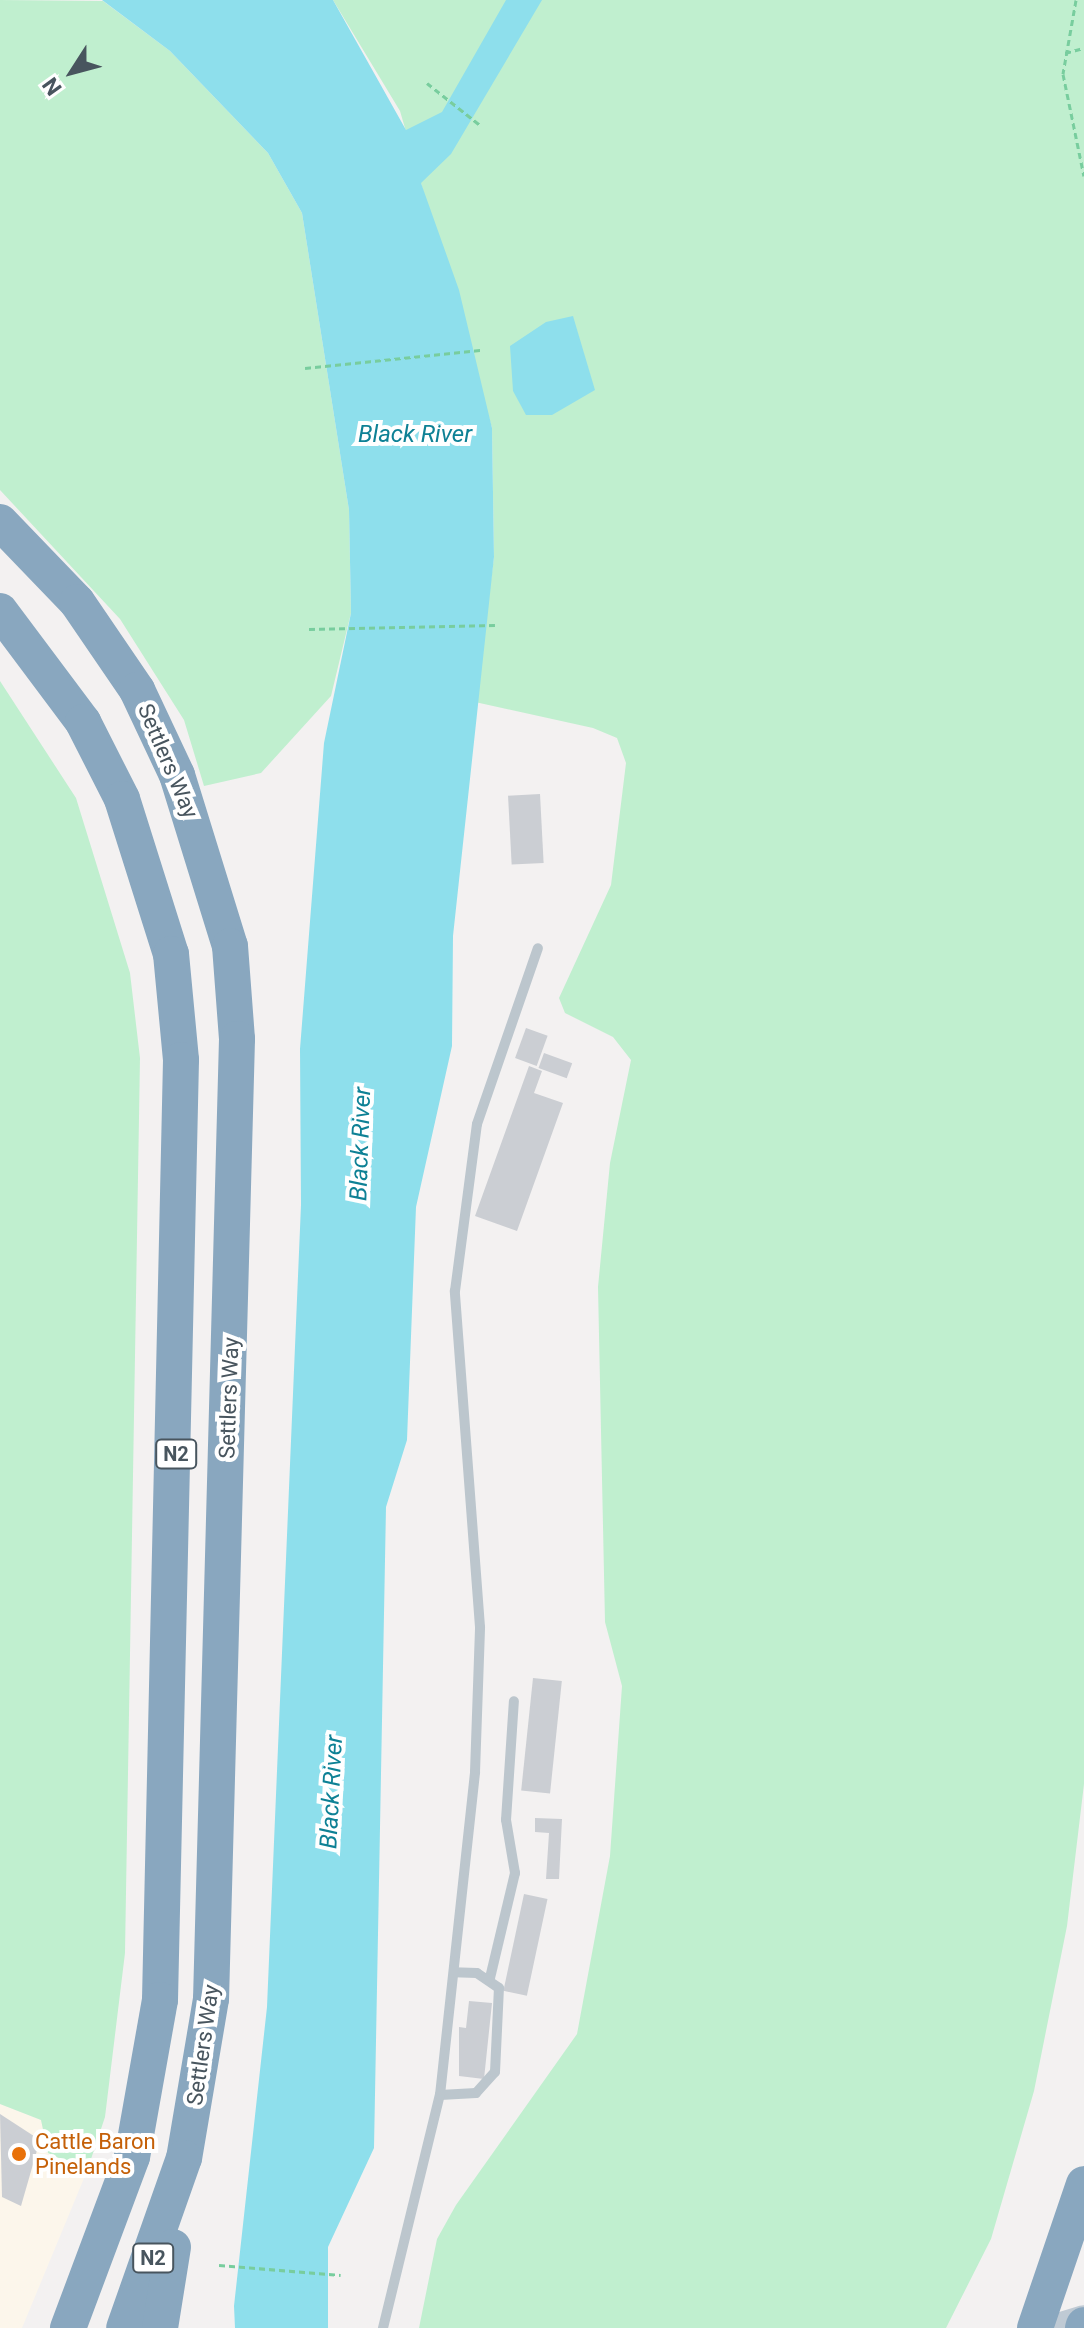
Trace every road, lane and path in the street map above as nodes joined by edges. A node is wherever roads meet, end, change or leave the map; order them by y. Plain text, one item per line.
1 (1076, 0) edge
2 (1084, 48) edge
3 (1065, 53) junction
4 (427, 83) dead end
5 (480, 125) dead end
6 (1084, 176) edge
7 (480, 350) dead end
8 (305, 368) dead end
9 (0, 522) edge
10 (0, 611) edge
11 (495, 625) dead end
12 (309, 629) dead end
13 (538, 948) dead end
14 (514, 1701) dead end
15 (454, 1972) junction
16 (490, 1978) junction
17 (440, 2095) junction
18 (1084, 2184) edge
19 (177, 2185) junction
20 (219, 2265) dead end
21 (341, 2275) dead end
22 (1084, 2319) edge
23 (68, 2328) edge
24 (124, 2328) edge
25 (160, 2328) edge
26 (383, 2328) edge
27 (1035, 2328) edge
28 (1055, 2328) edge

1 - 3 path
2 - 3 path
3 - 6 path
4 - 5 path
7 - 8 path
9 - 19 highway, Settlers Way / N2
10 - 23 highway, N2
11 - 12 path
13 - 15 lane
14 - 16 lane
15 - 16 lane
15 - 17 lane
16 - 17 lane
17 - 26 lane
18 - 27 highway
19 - 24 highway, Settlers Way / N2
19 - 25 highway
20 - 21 path
22 - 28 main road

